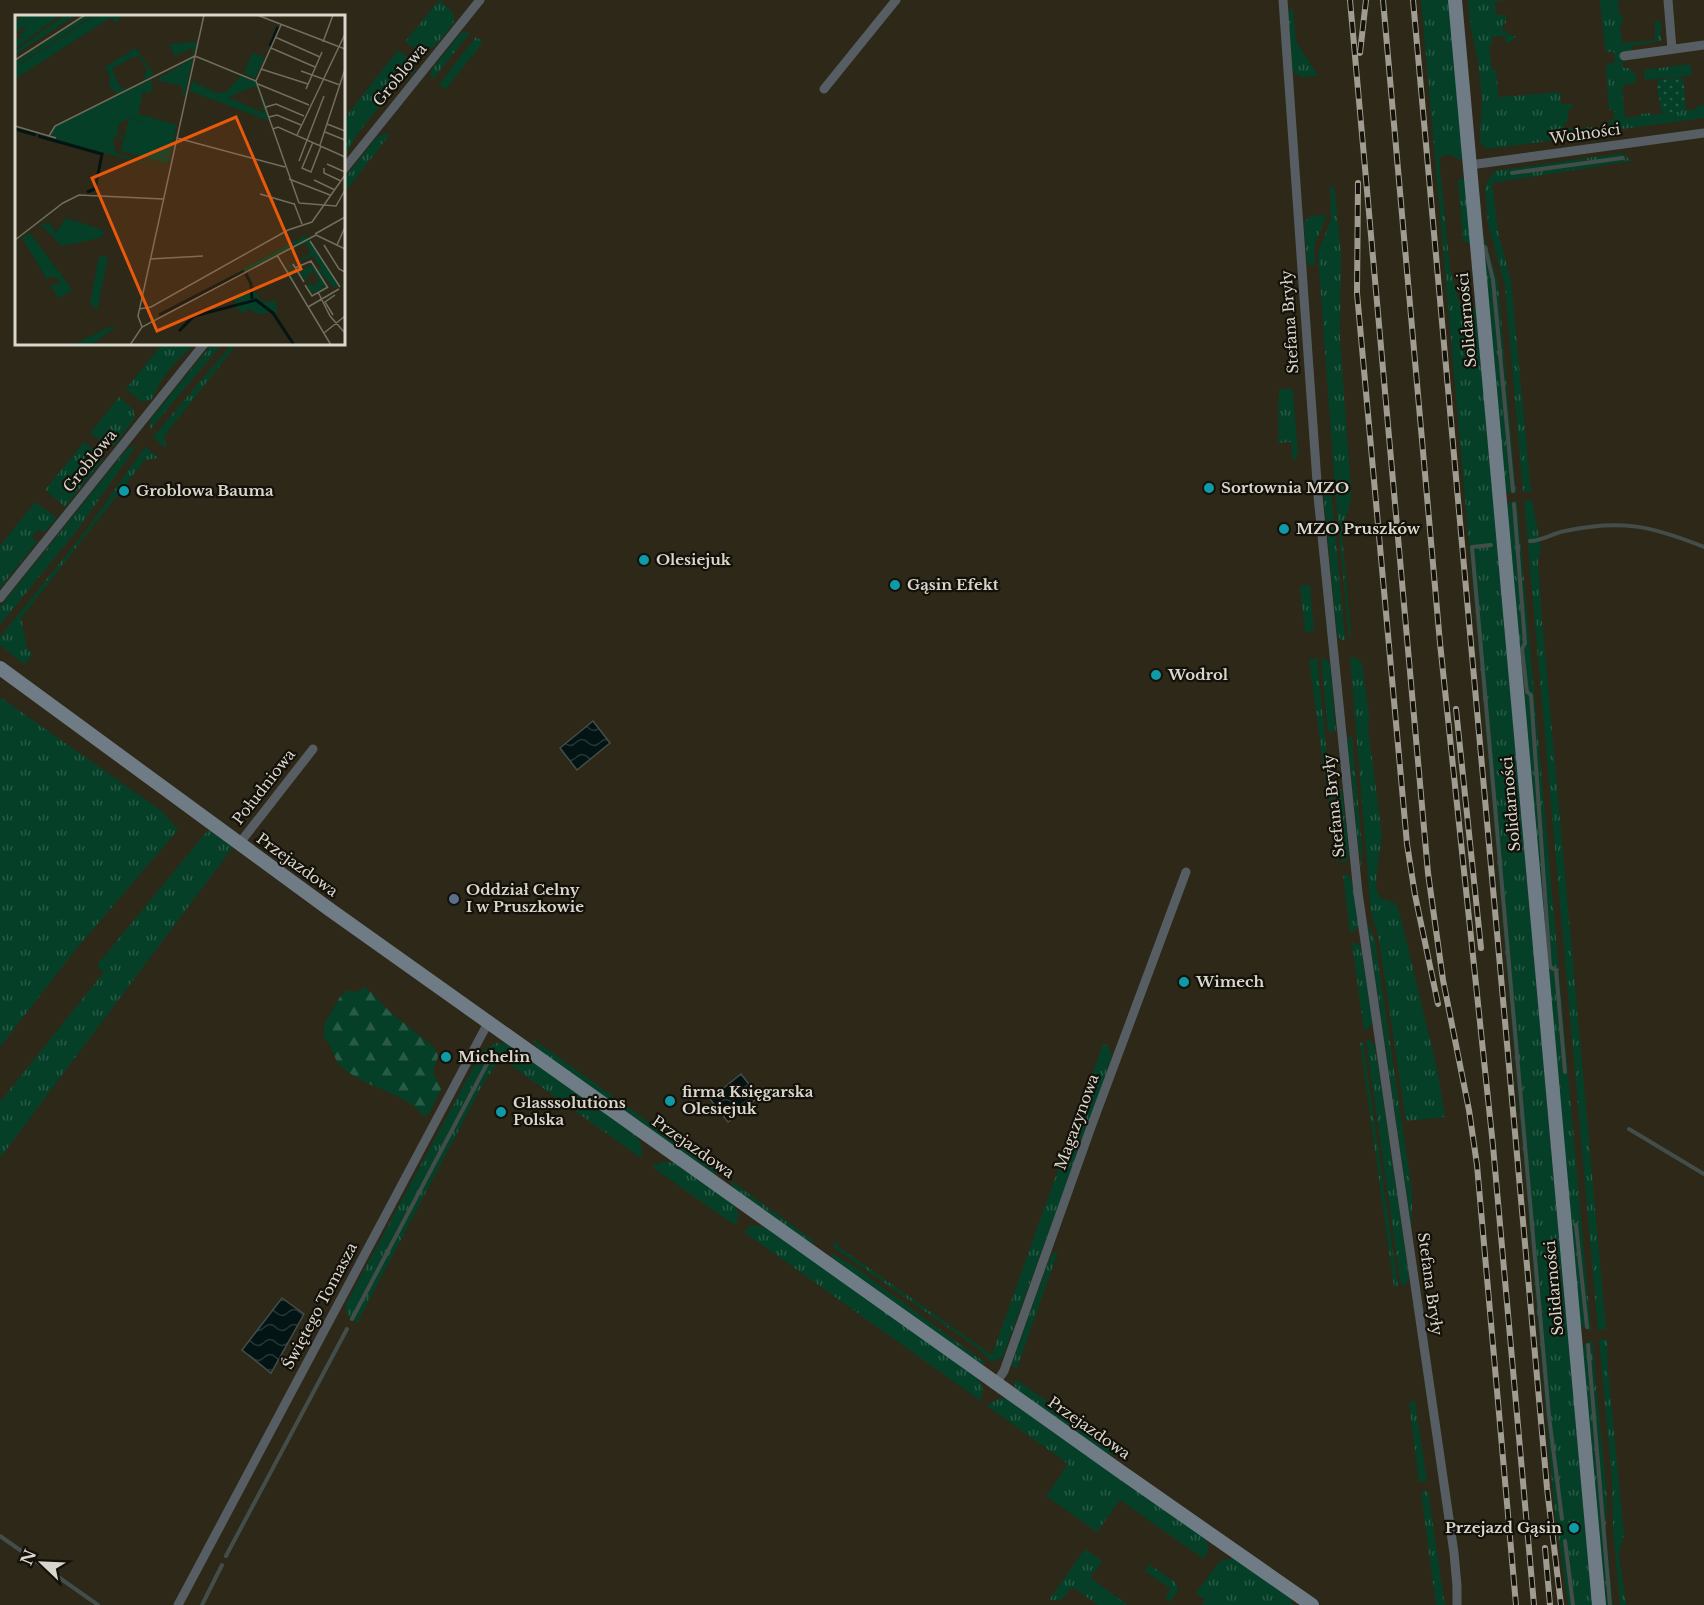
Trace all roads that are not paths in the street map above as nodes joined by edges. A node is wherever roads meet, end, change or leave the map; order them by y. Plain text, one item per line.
1 (480, 0) edge
2 (896, 0) edge
3 (1283, 0) edge
4 (1455, 0) edge
5 (1668, 0) edge
6 (1704, 45) edge
7 (1672, 49) junction
8 (1624, 56) dead end
9 (824, 89) dead end
10 (1704, 133) edge
11 (1470, 165) junction
12 (345, 168) edge
13 (203, 345) edge
14 (0, 598) edge
15 (0, 668) edge
16 (313, 749) dead end
17 (239, 844) junction
18 (1186, 872) dead end
19 (489, 1021) junction
20 (996, 1383) junction
21 (178, 1605) edge
22 (1312, 1605) edge
23 (1457, 1605) edge
24 (1599, 1605) edge

1 - 12 street, Groblowa
2 - 9 street
3 - 23 street, Stefana Bryły
4 - 11 street, Solidarności
5 - 7 street
6 - 7 street
7 - 8 street
10 - 11 street, Wolności
11 - 24 street, Solidarności
13 - 14 street, Groblowa
15 - 17 street, Przejazdowa
16 - 17 street, Południowa
17 - 19 street, Przejazdowa
18 - 20 street, Magazynowa
19 - 20 street, Przejazdowa
19 - 21 street, Świętego Tomasza
20 - 22 street, Przejazdowa

